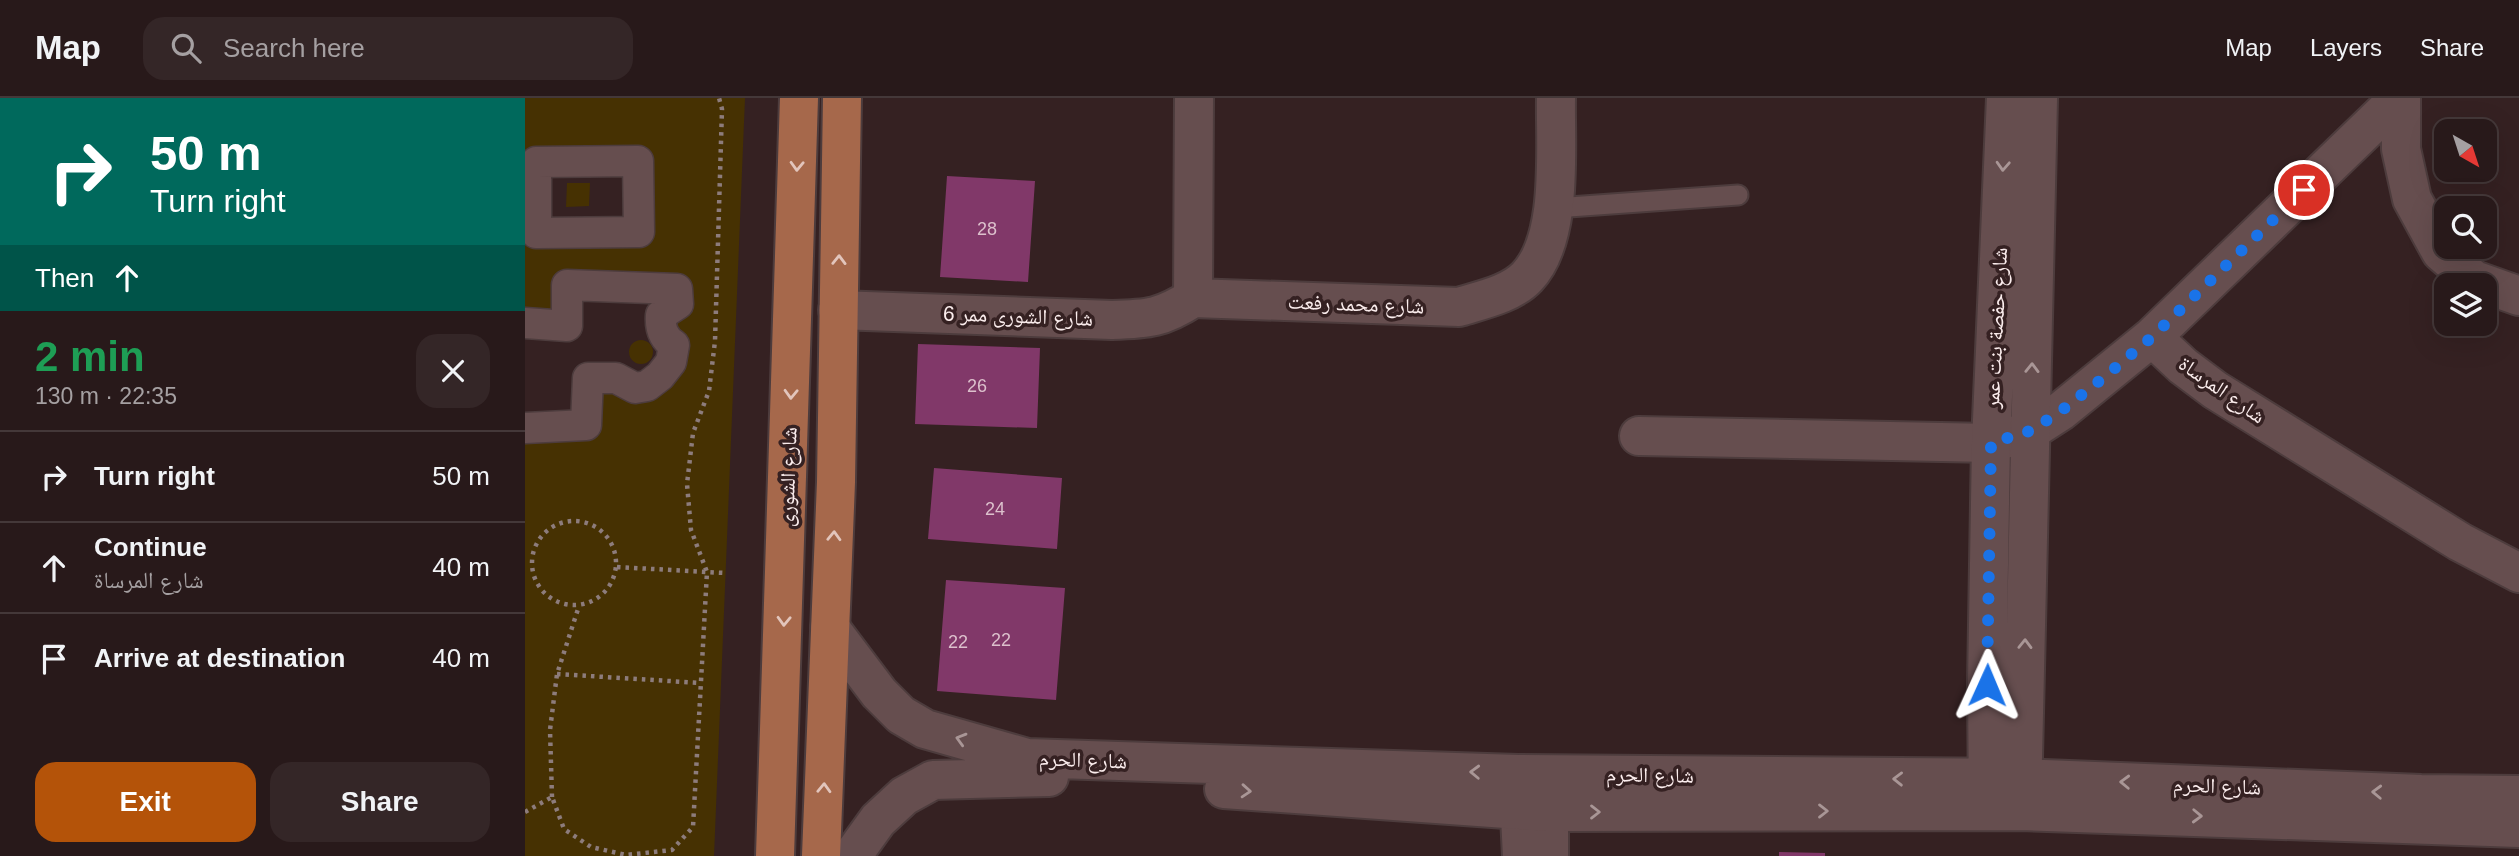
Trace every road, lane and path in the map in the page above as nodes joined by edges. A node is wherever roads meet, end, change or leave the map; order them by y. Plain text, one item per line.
1 (719, 98) edge
2 (799, 98) edge
3 (842, 98) edge
4 (1194, 98) edge
5 (1556, 98) edge
6 (2006, 98) edge
7 (2038, 98) edge
8 (2400, 98) edge
9 (1738, 195) dead end
10 (1555, 208) junction
11 (2519, 296) edge
12 (1193, 298) junction
13 (838, 310) junction
14 (525, 323) edge
15 (2152, 337) junction
16 (525, 428) edge
17 (2030, 431) junction
18 (1639, 436) dead end
19 (1991, 443) junction
20 (617, 567) junction
21 (706, 572) junction
22 (726, 573) dead end
23 (2519, 573) edge
24 (579, 606) junction
25 (830, 628) junction
26 (557, 674) junction
27 (701, 683) junction
28 (1534, 792) junction
29 (2005, 794) junction
30 (2519, 795) edge
31 (552, 797) junction
32 (525, 812) edge
33 (2423, 824) edge
34 (2519, 828) edge
35 (775, 856) edge
36 (821, 856) edge
37 (852, 856) edge
38 (1522, 856) edge
39 (1549, 856) edge

1 - 21 path
2 -> 35 main road, شارع الشورى
13 -> 3 main road
4 - 12 street
5 - 10 street, شارع محمد رفعت
6 -> 19 street, شارع حفصة بنت عمر
17 -> 7 street, شارع حفصة بنت عمر
8 - 11 street
8 - 15 street
9 - 10 lane
10 - 12 street, شارع محمد رفعت
12 - 13 street, شارع الشورى ممر 6
25 -> 13 main road
14 - 16 street
15 - 17 street
15 - 23 street, شارع المرساة
17 - 19 street
29 -> 17 street, شارع حفصة بنت عمر
18 - 19 street
19 - 29 street, شارع حفصة بنت عمر
20 - 21 path
20 - 24 path
20 - 24 path
21 - 22 path
21 - 27 path
24 - 26 path
28 -> 25 street, شارع الحرم
36 -> 25 main road
26 - 27 path
26 - 31 path
27 - 31 path
28 - 29 street, شارع الحرم
37 -> 28 street, شارع الحرم
28 - 38 street
28 - 39 street
29 - 33 street, شارع الحرم
30 - 33 street, شارع الحرم
31 - 32 path
33 - 34 street, شارع الحرم

